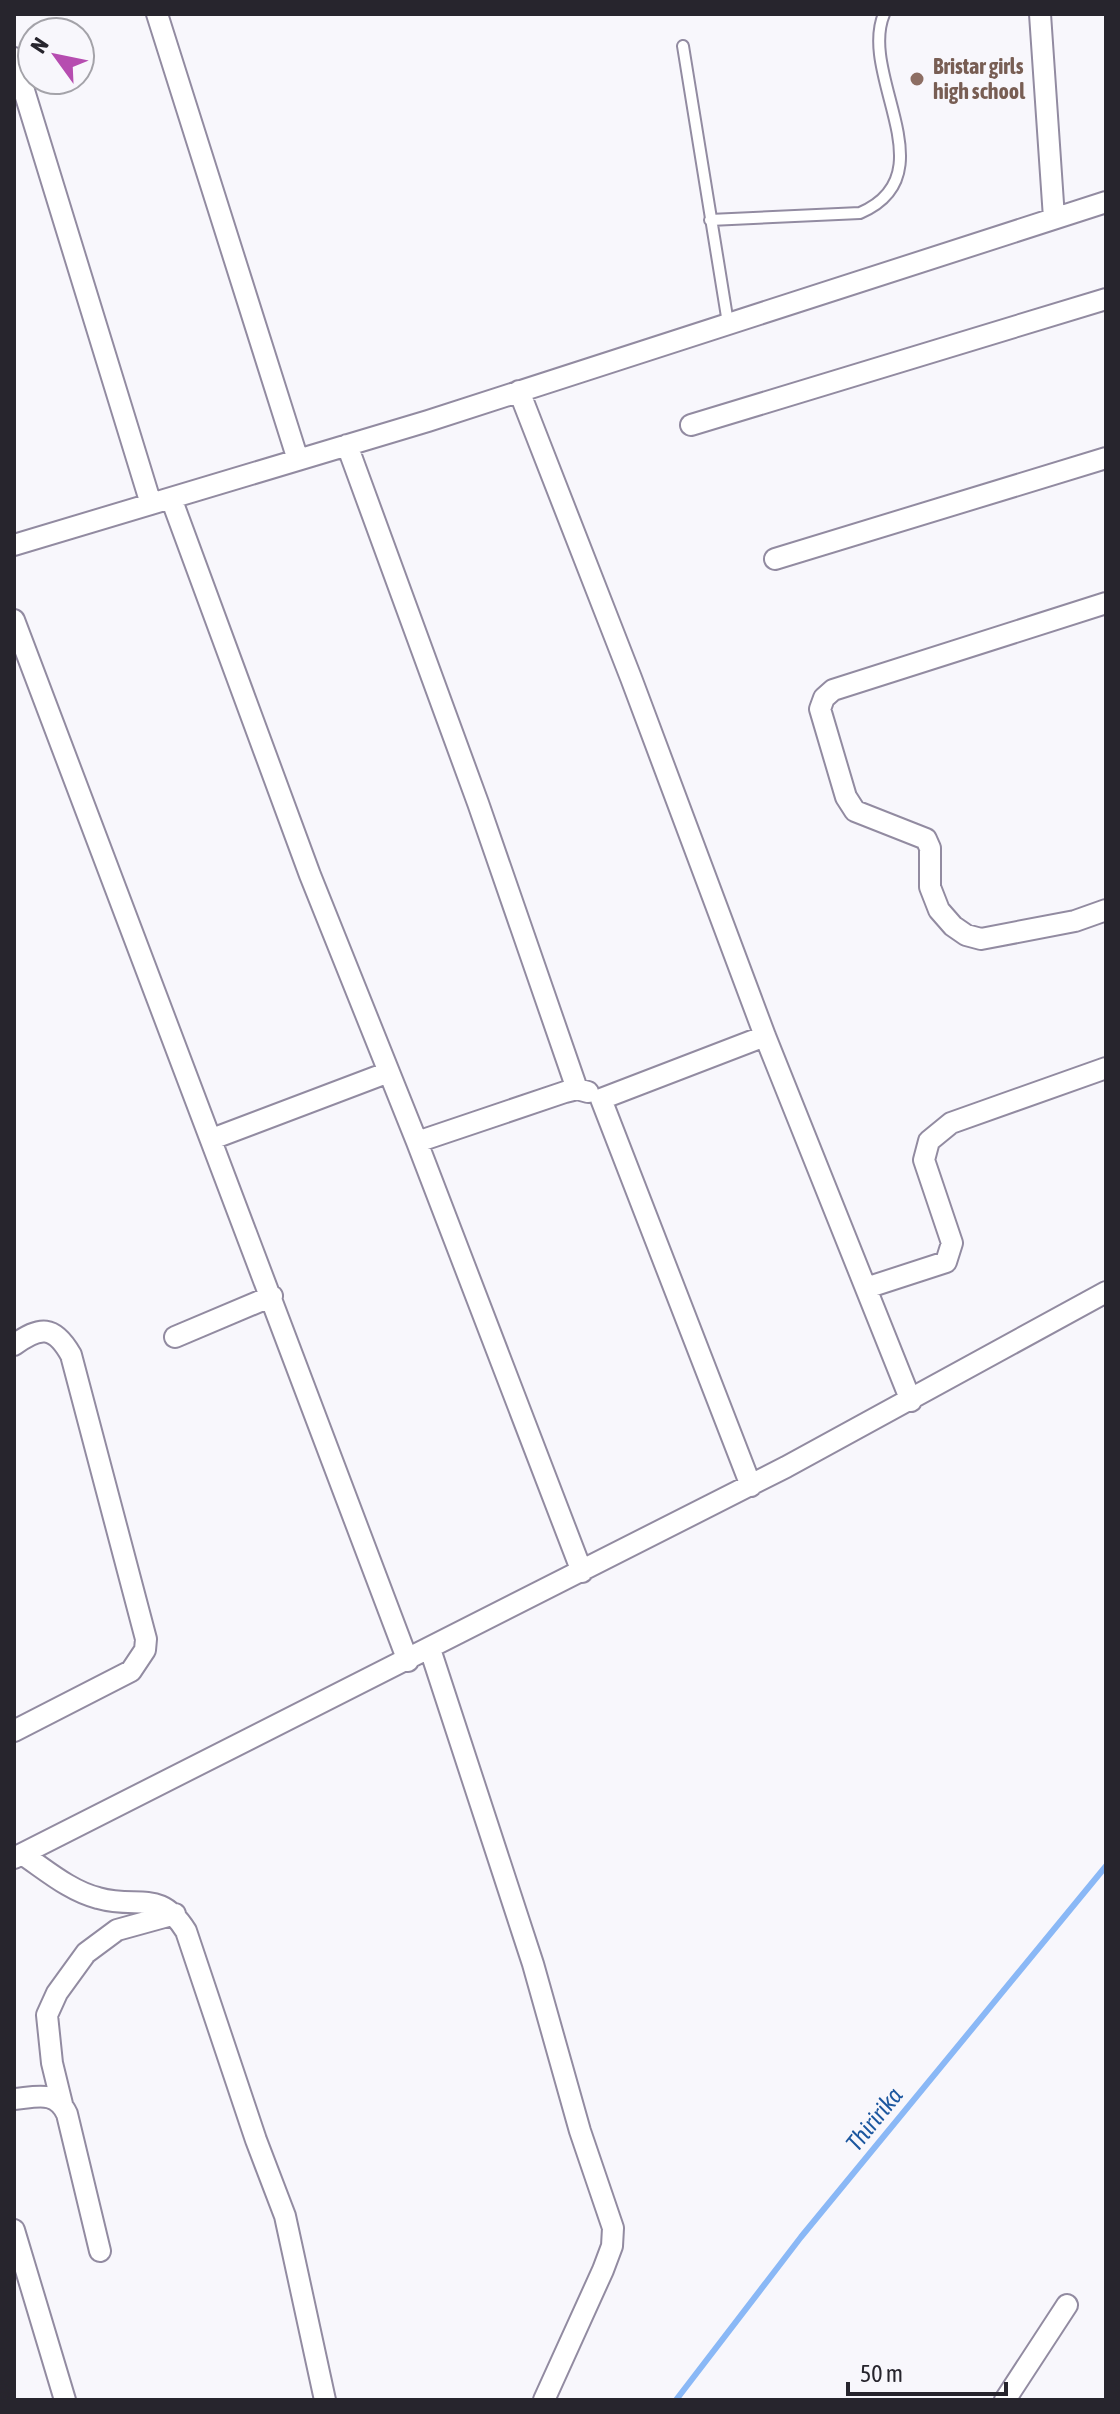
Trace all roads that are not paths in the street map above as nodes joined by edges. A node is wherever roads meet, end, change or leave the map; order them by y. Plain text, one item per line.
1 (157, 14) edge
2 (884, 14) edge
3 (1040, 14) edge
4 (683, 46) dead end
5 (14, 58) edge
6 (1106, 202) edge
7 (1054, 218) junction
8 (710, 220) junction
9 (1106, 299) edge
10 (728, 323) junction
11 (519, 391) junction
12 (691, 425) dead end
13 (347, 445) junction
14 (1106, 458) edge
15 (298, 460) junction
16 (161, 501) junction
17 (14, 545) edge
18 (775, 559) dead end
19 (1106, 603) edge
20 (14, 620) edge
21 (1106, 910) edge
22 (765, 1036) junction
23 (1106, 1068) edge
24 (389, 1072) junction
25 (577, 1089) junction
26 (601, 1099) junction
27 (212, 1139) junction
28 (417, 1142) junction
29 (866, 1288) junction
30 (1106, 1292) edge
31 (272, 1296) junction
32 (175, 1337) dead end
33 (14, 1345) edge
34 (911, 1401) junction
35 (751, 1486) junction
36 (582, 1572) junction
37 (430, 1649) junction
38 (408, 1661) junction
39 (14, 1731) edge
40 (18, 1856) edge
41 (175, 1914) junction
42 (14, 2099) edge
43 (62, 2104) junction
44 (14, 2230) edge
45 (100, 2251) dead end
46 (1067, 2305) dead end
47 (65, 2400) edge
48 (325, 2400) edge
49 (544, 2400) edge
50 (1005, 2400) edge

1 - 15 street
2 - 8 lane
3 - 7 street
4 - 8 lane
5 - 16 street
6 - 7 street
7 - 10 street
8 - 10 lane
9 - 12 street
10 - 11 street
11 - 13 street
11 - 22 street
13 - 15 street
13 - 25 street
14 - 18 street
15 - 16 street
16 - 17 street
16 - 24 street
19 - 21 street
20 - 27 street
22 - 26 street
22 - 29 street
23 - 29 street
24 - 27 street
24 - 28 street
25 - 26 street
25 - 28 street
26 - 35 street
27 - 31 street
28 - 36 street
29 - 34 street
30 - 34 street
31 - 32 street
31 - 38 street
33 - 39 street
34 - 35 street
35 - 36 street
36 - 37 street
37 - 38 street
37 - 49 street
38 - 40 street
40 - 41 street
41 - 43 street
41 - 48 street
42 - 43 street
43 - 45 street
44 - 47 street
46 - 50 street

